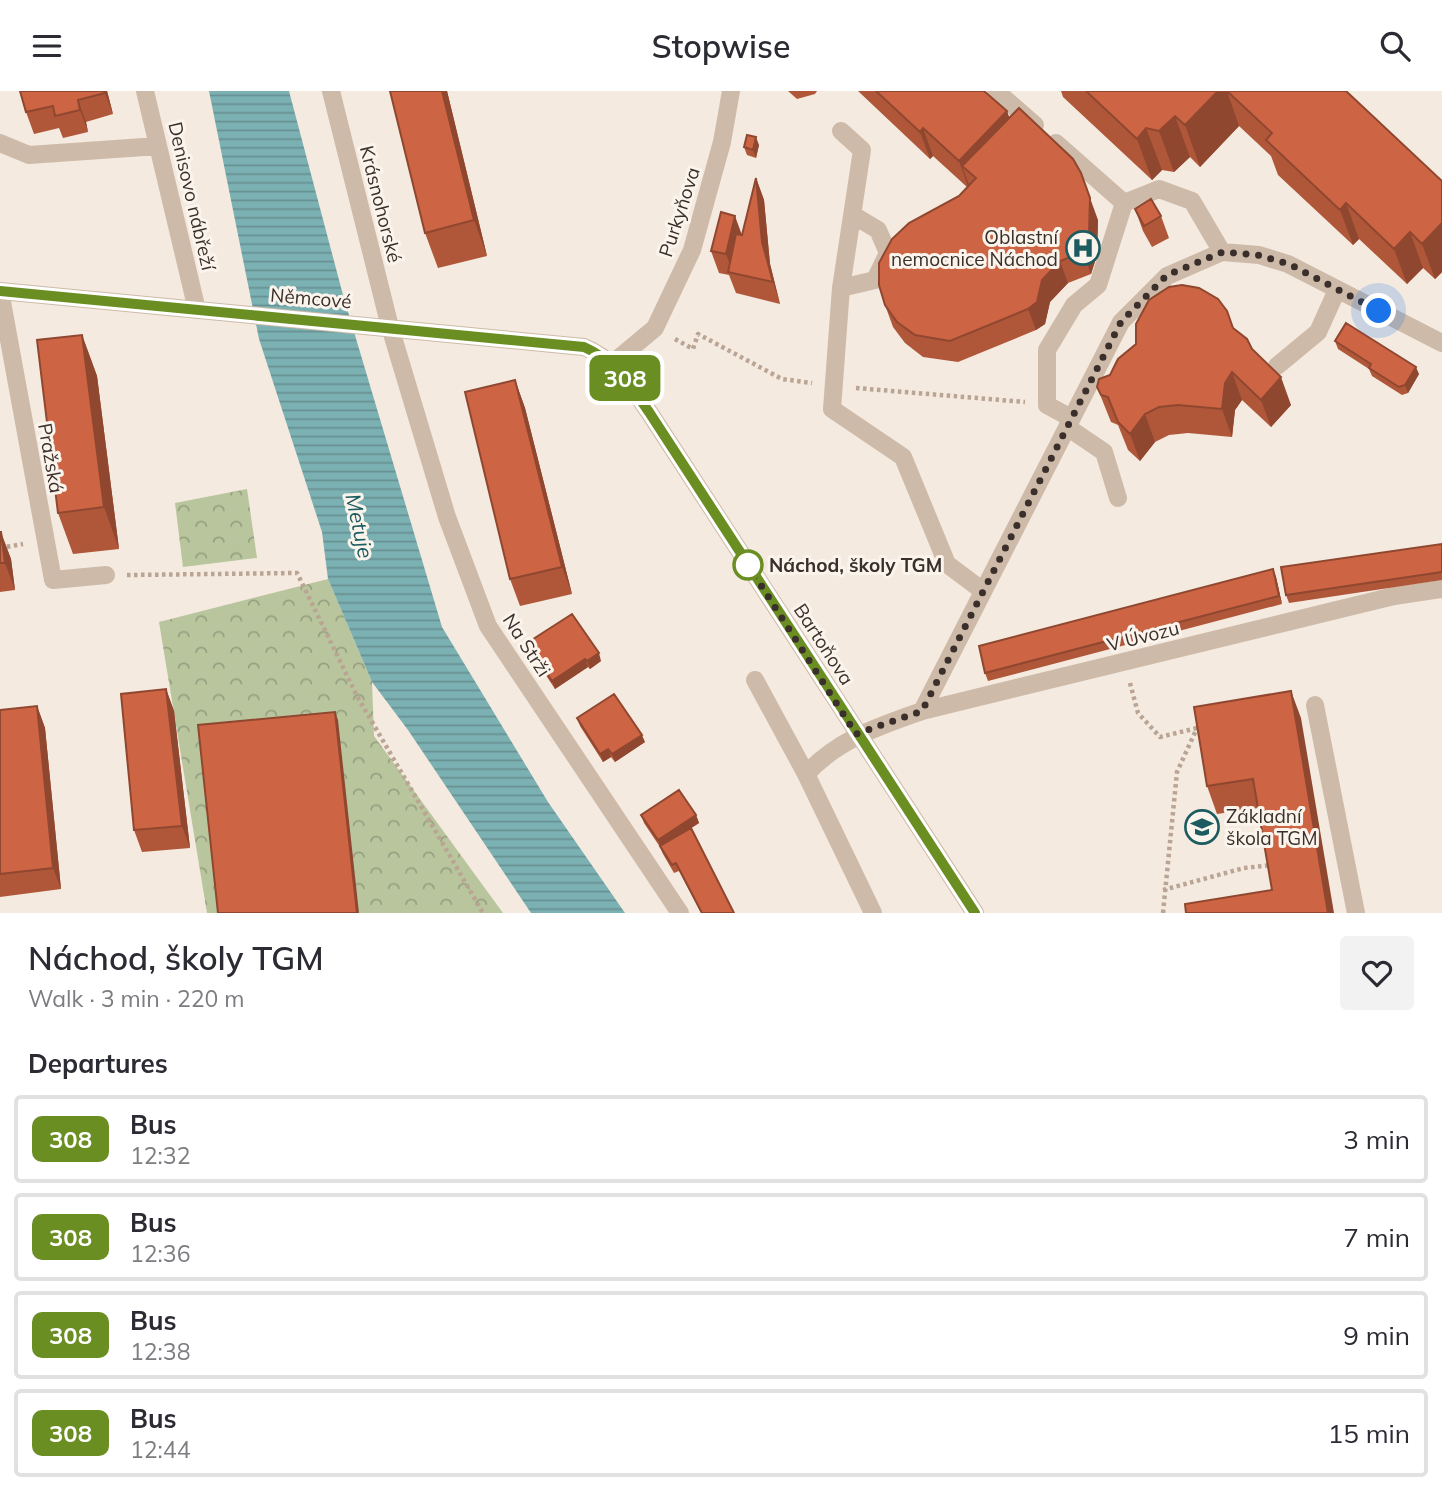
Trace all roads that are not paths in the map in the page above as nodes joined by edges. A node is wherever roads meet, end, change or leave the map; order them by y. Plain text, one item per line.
1 (145, 91) edge
2 (331, 91) edge
3 (731, 91) edge
4 (996, 91) edge
5 (841, 131) dead end
6 (0, 142) edge
7 (158, 146) junction
8 (1125, 203) junction
9 (853, 215) junction
10 (1223, 252) junction
11 (841, 288) junction
12 (1336, 290) junction
13 (0, 291) edge
14 (197, 310) junction
15 (382, 326) junction
16 (1442, 342) edge
17 (613, 363) junction
18 (1277, 366) dead end
19 (1069, 423) junction
20 (1118, 498) dead end
21 (106, 575) road end
22 (1442, 589) edge
23 (983, 591) junction
24 (755, 680) dead end
25 (1315, 705) dead end
26 (922, 711) junction
27 (856, 734) junction
28 (806, 774) junction
29 (680, 913) edge
30 (873, 913) edge
31 (975, 913) edge
32 (1356, 913) edge

1 - 7 street, Denisovo nábřeží
2 - 15 street, Krásnohorské
3 - 17 street, Purkyňova
4 - 8 street
5 - 9 street
6 - 7 street
7 - 14 street, Denisovo nábřeží
8 - 10 street
8 - 19 street
9 - 11 street
9 - 11 street
10 - 12 street
10 - 19 street
11 - 23 street
12 - 16 street
12 - 18 street
13 - 14 street, Němcové
13 - 21 street, Pražská
14 - 15 street, Němcové
15 - 17 street, Němcové
15 - 29 street, Na Strži
17 - 27 street, Bartoňova
19 - 20 street
19 - 23 street
22 - 26 street, V Úvozu
23 - 26 street
24 - 28 street
25 - 32 street
26 - 27 street, V Úvozu
27 - 28 street, V Úvozu
27 - 31 street, Bartoňova
28 - 30 street

